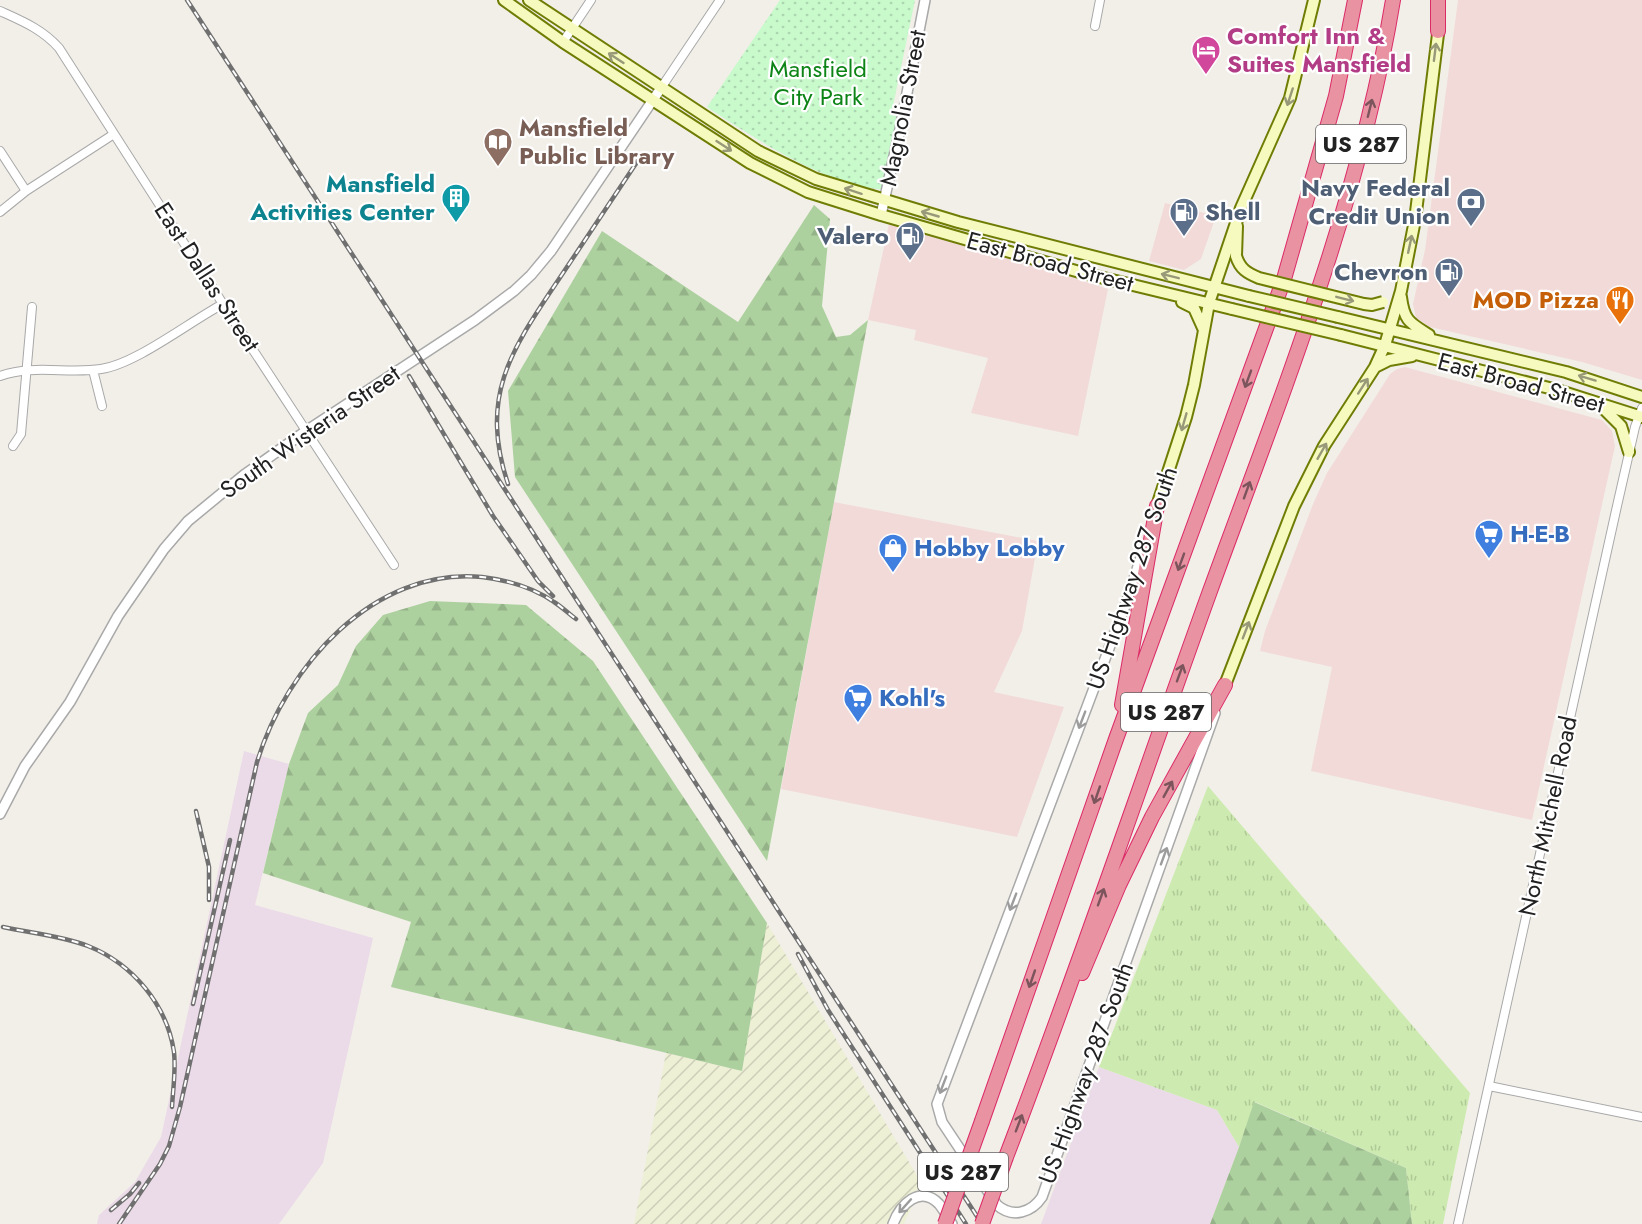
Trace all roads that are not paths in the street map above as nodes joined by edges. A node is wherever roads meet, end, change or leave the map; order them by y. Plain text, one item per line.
1 (504, 0) edge
2 (530, 0) edge
3 (591, 0) edge
4 (720, 0) edge
5 (925, 0) edge
6 (1100, 0) edge
7 (1314, 0) edge
8 (1355, 0) edge
9 (1394, 0) edge
10 (1438, 0) edge
11 (1442, 0) edge
12 (0, 11) edge
13 (1095, 26) dead end
14 (572, 29) junction
15 (1438, 31) junction
16 (563, 42) junction
17 (661, 88) junction
18 (653, 99) junction
19 (114, 134) junction
20 (0, 151) edge
21 (758, 151) junction
22 (750, 163) junction
23 (816, 179) junction
24 (26, 191) junction
25 (808, 192) junction
26 (884, 201) junction
27 (0, 212) edge
28 (881, 216) junction
29 (1237, 219) junction
30 (958, 222) junction
31 (955, 236) junction
32 (1088, 255) junction
33 (1083, 273) junction
34 (1214, 287) junction
35 (1401, 291) junction
36 (1166, 294) junction
37 (1209, 303) junction
38 (223, 304) junction
39 (33, 307) dead end
40 (1389, 329) junction
41 (1204, 330) junction
42 (1434, 339) junction
43 (1385, 345) junction
44 (1418, 355) junction
45 (1375, 367) junction
46 (28, 370) junction
47 (93, 370) junction
48 (0, 376) edge
49 (1642, 397) edge
50 (1597, 401) junction
51 (102, 406) dead end
52 (1641, 414) edge
53 (306, 431) junction
54 (13, 447) dead end
55 (1629, 452) junction
56 (1157, 506) junction
57 (394, 565) dead end
58 (1225, 685) junction
59 (1116, 740) junction
60 (1, 810) edge
61 (1489, 1086) junction
62 (1032, 1090) junction
63 (1642, 1117) edge
64 (893, 1224) edge
65 (945, 1224) edge
66 (952, 1224) edge
67 (982, 1224) edge
68 (1458, 1224) edge

1 - 16 main road, East Broad Street
2 - 14 main road, East Broad Street
3 - 14 street
4 - 17 street
5 - 26 street, Magnolia Street
6 - 13 street
7 -> 29 main road, US Highway 287 South
8 -> 59 highway, US 287
62 -> 9 highway, US 287
10 - 15 highway
11 - 15 main road, US Highway 287 South
12 - 19 street, East Dallas Street
14 - 16 street
17 -> 14 main road, East Broad Street
35 -> 15 main road, US Highway 287 South
16 - 18 main road, East Broad Street
17 - 18 street, South Wisteria Street
17 - 21 main road, East Broad Street
18 -> 22 main road, East Broad Street
18 - 53 street, South Wisteria Street
19 - 24 street
19 - 38 street, East Dallas Street
20 - 24 street
21 - 22 main road
21 - 23 main road, East Broad Street
22 - 25 main road, East Broad Street
23 - 25 main road
26 -> 23 main road, East Broad Street
24 - 27 street
25 - 28 main road, East Broad Street
26 - 28 street, Magnolia Street
30 -> 26 main road, East Broad Street
28 - 31 main road, East Broad Street
29 - 34 main road, US Highway 287 South
29 -> 35 main road, bridge
30 - 31 main road
30 - 32 main road, East Broad Street
31 - 33 main road, East Broad Street
32 - 33 main road
34 -> 32 main road, East Broad Street
33 - 36 main road, East Broad Street
34 - 37 main road, US Highway 287 South
34 - 40 main road, East Broad Street, bridge
35 - 40 main road, US Highway 287 South
35 - 42 main road
36 - 37 main road, East Broad Street
36 - 41 main road
37 - 41 main road, US Highway 287 South
37 - 43 main road, East Broad Street, bridge
38 - 47 street
38 - 53 street, East Dallas Street
39 - 46 street
40 - 42 main road, East Broad Street
40 - 43 main road, US Highway 287 South
41 -> 56 main road, US Highway 287 South
49 -> 42 main road, East Broad Street
43 - 44 main road, East Broad Street
43 - 45 main road, US Highway 287 South
44 - 45 main road
44 - 50 main road, East Broad Street
58 -> 45 main road, US Highway 287 South
46 - 47 street
46 - 48 street
46 - 54 street
47 - 51 street
50 - 52 main road, East Broad Street
50 - 55 main road
52 - 55 street, North Mitchell Road
53 - 57 street, East Dallas Street
53 - 60 street, South Wisteria Street
55 - 61 street, North Mitchell Road
56 -> 58 street, US Highway 287 South
56 - 59 highway
62 -> 58 highway
59 -> 65 highway, US 287, bridge
61 - 63 street
61 - 68 street, North Mitchell Road
67 -> 62 highway, US 287, bridge
66 -> 64 street

